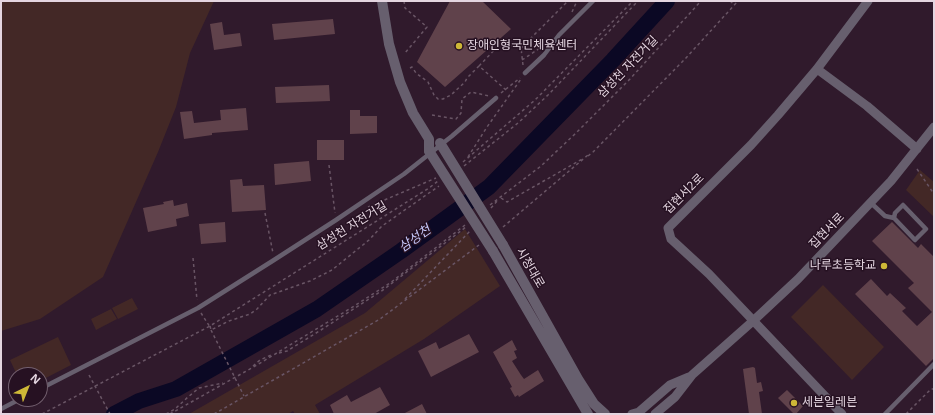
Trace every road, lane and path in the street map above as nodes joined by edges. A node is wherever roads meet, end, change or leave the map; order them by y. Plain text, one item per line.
1 (382, 1) edge
2 (404, 1) edge
3 (568, 1) edge
4 (593, 1) edge
5 (633, 1) edge
6 (638, 1) edge
7 (701, 1) edge
8 (730, 1) edge
9 (738, 1) edge
10 (868, 1) edge
11 (735, 5) junction
12 (521, 48) junction
13 (405, 53) dead end
14 (479, 66) junction
15 (410, 68) dead end
16 (817, 69) junction
17 (525, 73) junction
18 (506, 90) junction
19 (496, 98) junction
20 (432, 115) dead end
21 (934, 127) edge
22 (429, 139) junction
23 (917, 149) junction
24 (467, 159) junction
25 (461, 163) dead end
26 (329, 165) dead end
27 (463, 167) dead end
28 (917, 169) dead end
29 (442, 176) dead end
30 (439, 180) dead end
31 (439, 186) dead end
32 (934, 194) edge
33 (501, 197) junction
34 (871, 203) junction
35 (490, 207) dead end
36 (364, 209) dead end
37 (265, 213) dead end
38 (894, 218) junction
39 (336, 220) junction
40 (466, 225) dead end
41 (475, 226) dead end
42 (193, 258) dead end
43 (274, 260) junction
44 (198, 308) junction
45 (753, 321) junction
46 (210, 326) junction
47 (212, 330) junction
48 (934, 364) edge
49 (89, 374) dead end
50 (692, 375) junction
51 (234, 378) junction
52 (226, 382) junction
53 (48, 385) edge
54 (934, 389) edge
55 (244, 396) junction
56 (42, 414) edge
57 (110, 414) edge
58 (166, 414) edge
59 (170, 414) edge
60 (214, 414) edge
61 (588, 414) edge
62 (605, 414) edge
63 (632, 414) edge
64 (655, 414) edge
65 (842, 414) edge
66 (885, 414) edge
67 (906, 414) edge

1 - 22 street
2 - 13 path
3 - 12 path
4 - 17 lane
5 - 24 path
6 - 27 path
7 - 33 path, 삼성천 자전거길
8 - 11 path
9 - 11 path
10 - 16 street, 집현서2로
11 - 33 path
12 - 14 path
12 - 17 path
14 - 15 path
14 - 18 path
16 - 23 street
16 - 45 street, 집현서2로
17 - 18 path
17 - 24 path
18 - 19 path
19 - 20 path
19 - 39 lane
21 - 23 street, 집현서로
22 - 61 street, 시청대로, bridge
22 - 62 street, 시청대로, bridge
23 - 34 street, 집현서로
24 - 25 path
26 - 39 path
28 - 32 path
29 - 36 path
30 - 46 path, 삼성천 자전거길
31 - 47 path
33 - 35 path, 삼성천 자전거길
34 - 38 lane
34 - 45 street, 집현서로
37 - 43 path
38 - 38 lane
39 - 43 lane
40 - 51 path
41 - 55 path
42 - 44 path
43 - 44 lane
44 - 46 path
44 - 53 lane
45 - 50 street, 집현서로
45 - 65 street, 집현서2로
46 - 47 path
46 - 56 path, 삼성천 자전거길
47 - 51 path
48 - 66 lane
49 - 57 path, bridge
50 - 63 street, 집현서로
50 - 64 street, 집현서로
51 - 52 path
51 - 55 path
52 - 58 path
52 - 59 path
54 - 67 path
55 - 60 path

